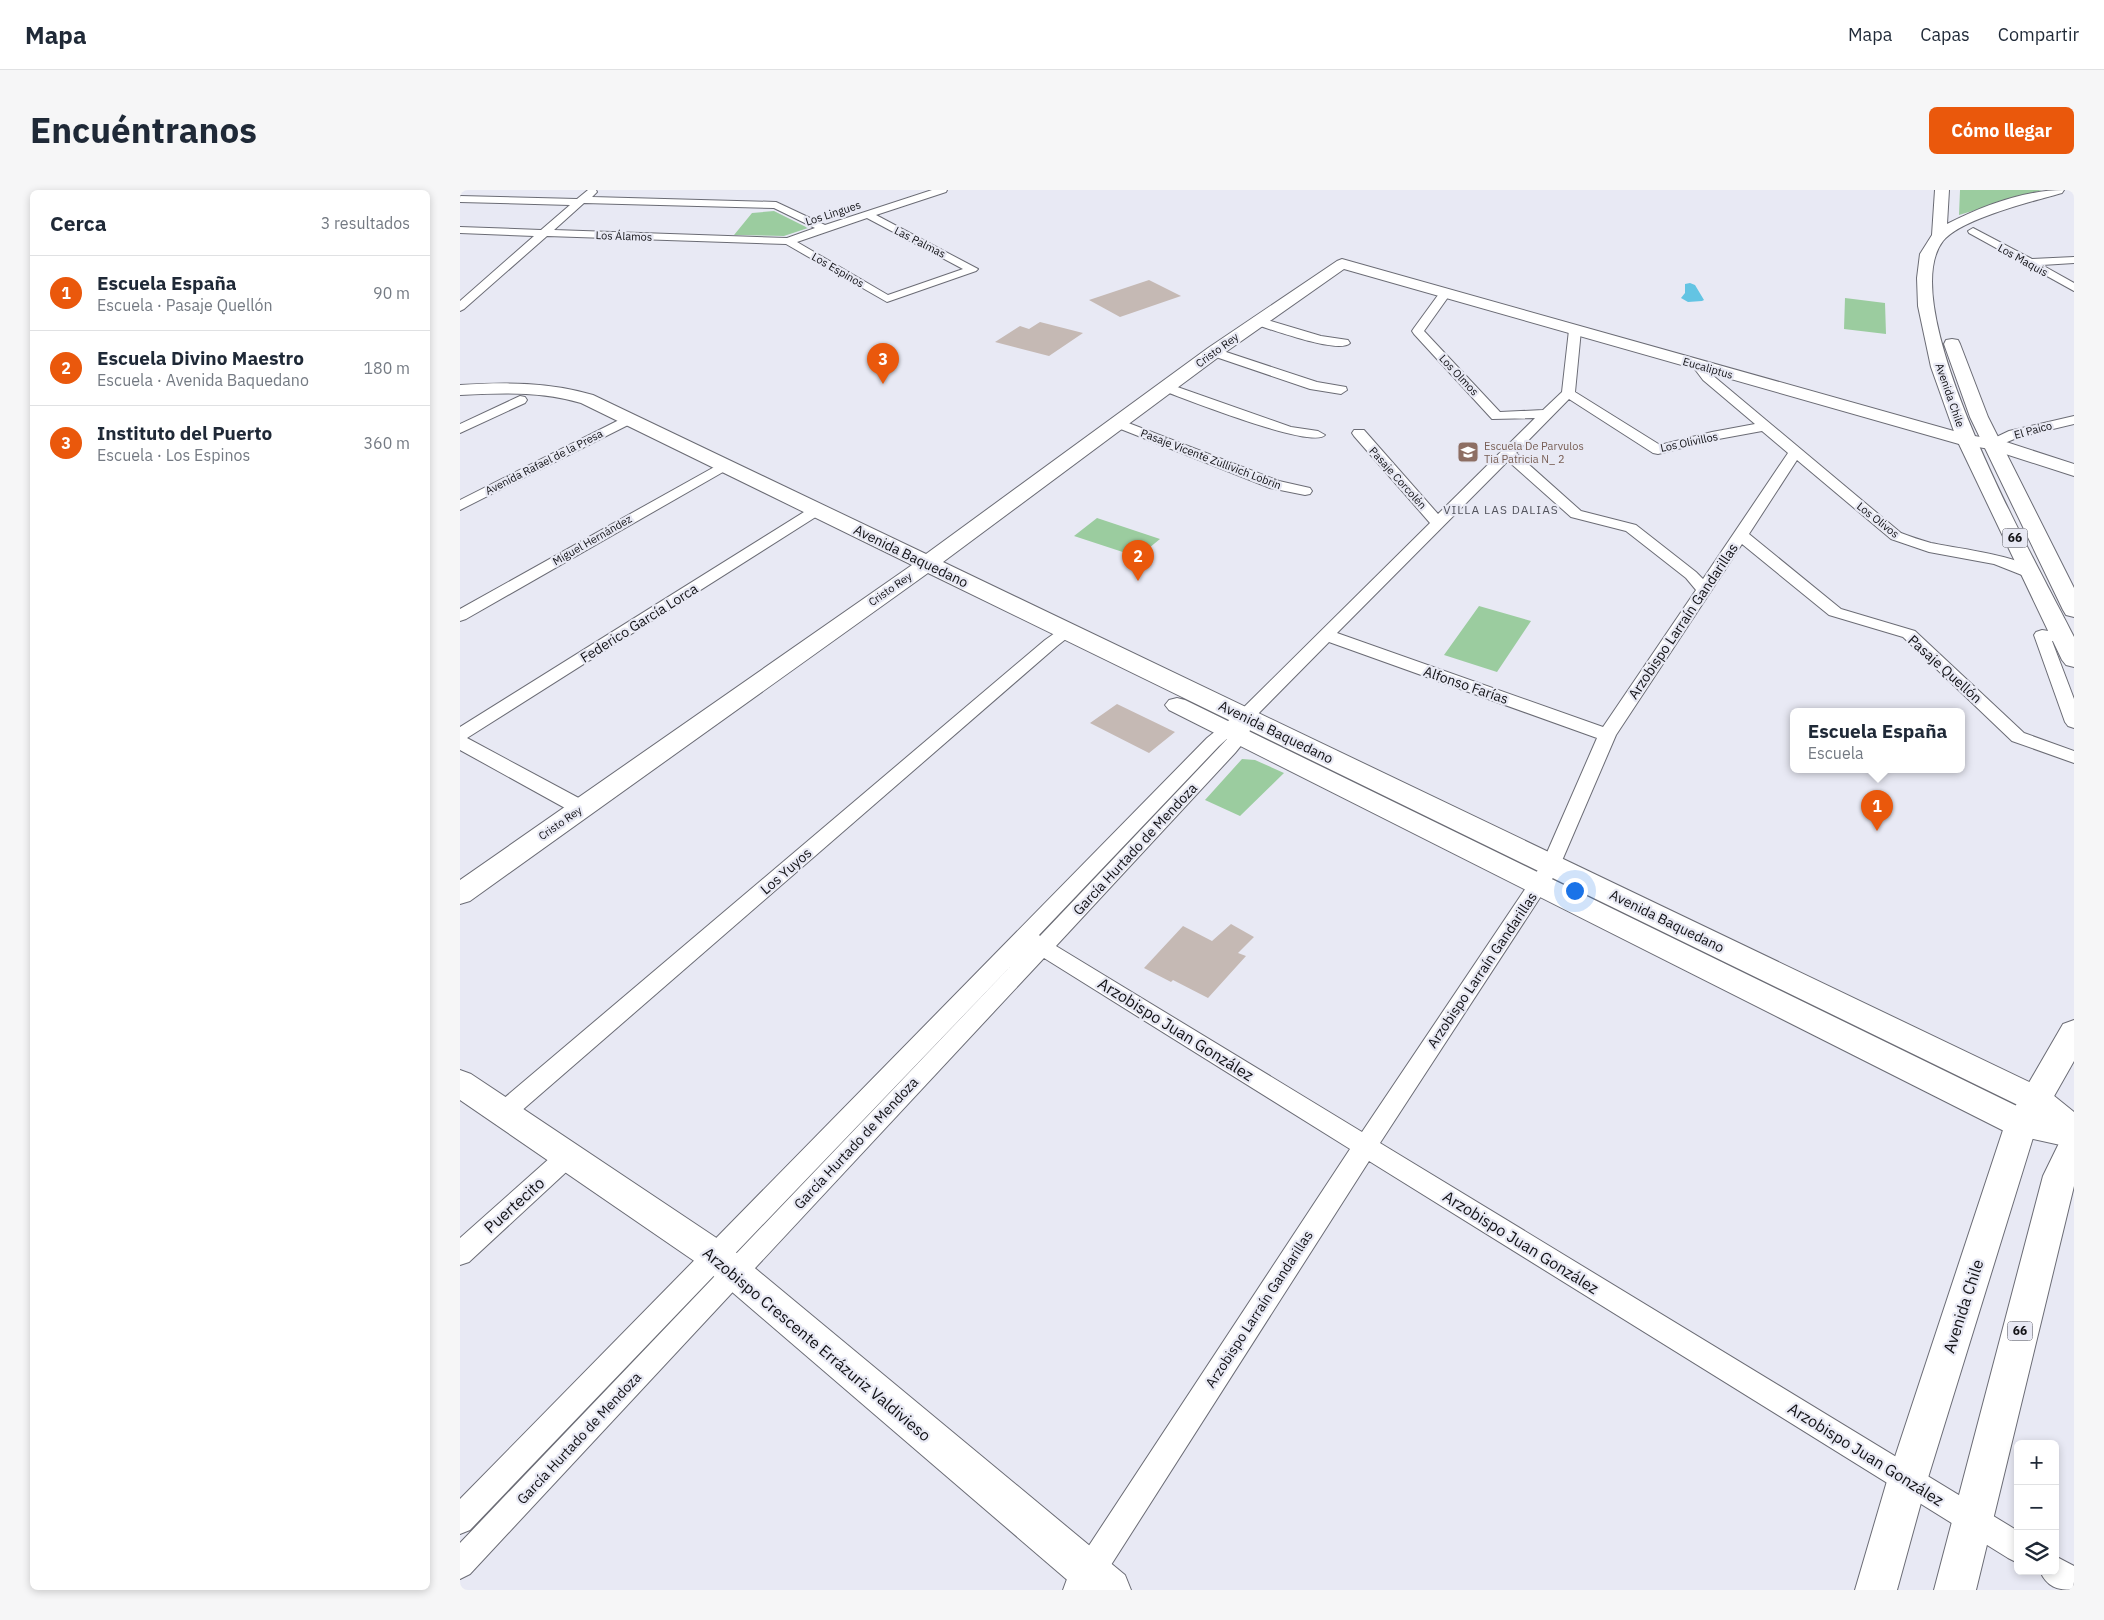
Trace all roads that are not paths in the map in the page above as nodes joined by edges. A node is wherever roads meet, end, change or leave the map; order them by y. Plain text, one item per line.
1 (596, 190) edge
2 (942, 190) edge
3 (1942, 190) edge
4 (2057, 190) edge
5 (2074, 194) edge
6 (460, 199) edge
7 (580, 201) junction
8 (868, 215) junction
9 (826, 228) junction
10 (460, 230) edge
11 (1973, 231) junction
12 (544, 233) junction
13 (1939, 236) junction
14 (788, 241) junction
15 (1956, 243) dead end
16 (2074, 260) edge
17 (2029, 263) junction
18 (1342, 264) joint
19 (2074, 288) edge
20 (1445, 293) junction
21 (887, 299) joint
22 (460, 307) edge
23 (1257, 321) junction
24 (1575, 330) junction
25 (1949, 330) dead end
26 (1344, 343) dead end
27 (1214, 352) junction
28 (1697, 364) junction
29 (1166, 388) junction
30 (460, 390) edge
31 (1341, 390) dead end
32 (1568, 392) junction
33 (520, 400) junction
34 (460, 401) edge
35 (1547, 414) junction
36 (2074, 420) edge
37 (620, 423) junction
38 (1118, 424) junction
39 (1765, 426) junction
40 (460, 429) edge
41 (1358, 433) dead end
42 (1318, 435) dead end
43 (1966, 440) junction
44 (1992, 444) junction
45 (1508, 453) junction
46 (1795, 453) junction
47 (717, 470) junction
48 (2074, 470) edge
49 (1305, 491) dead end
50 (460, 506) edge
51 (809, 515) junction
52 (1438, 523) junction
53 (1741, 535) junction
54 (919, 569) junction
55 (2032, 574) junction
56 (1704, 590) junction
57 (2074, 610) edge
58 (460, 616) edge
59 (1326, 636) junction
60 (1060, 637) junction
61 (2062, 637) junction
62 (2074, 660) edge
63 (2074, 722) edge
64 (1236, 728) junction
65 (460, 735) edge
66 (1607, 735) junction
67 (460, 742) edge
68 (2074, 757) edge
69 (581, 808) junction
70 (1545, 874) junction
71 (460, 894) edge
72 (1033, 941) junction
73 (2074, 1032) edge
74 (460, 1083) edge
75 (504, 1112) junction
76 (2029, 1112) junction
77 (2074, 1132) edge
78 (2074, 1145) edge
79 (1365, 1146) junction
80 (568, 1156) junction
81 (460, 1254) edge
82 (725, 1264) junction
83 (1907, 1481) junction
84 (460, 1520) edge
85 (1972, 1520) junction
86 (2014, 1546) edge
87 (460, 1564) edge
88 (2059, 1574) edge
89 (2074, 1583) edge
90 (1093, 1584) edge
91 (1876, 1590) edge
92 (1955, 1590) edge

1 - 7 street
2 - 8 street, Los Lingues
3 - 13 main road
4 - 13 main road, Avenida Chile / 66
5 - 11 main road
6 - 7 street
7 - 9 street
7 - 12 street
8 - 9 street, Los Lingues
8 - 21 street, Las Palmas
9 - 14 street, Los Lingues
10 - 12 street, Los Álamos
11 - 15 main road
11 - 17 street, Los Maquis
12 - 14 street, Los Álamos
12 - 22 street
13 - 43 main road, Avenida Chile / 66
14 - 21 street, Los Espinos
16 - 17 street
17 - 19 street, Los Maquis
18 - 20 main road, Eucaliptus
18 - 23 main road, Cristo Rey
20 - 24 main road, Eucaliptus
20 - 35 street, Los Olmos
23 - 26 street
23 - 27 main road, Cristo Rey
24 - 28 main road, Eucaliptus
24 - 32 street
25 - 44 main road, Avenida Chile / 66
27 - 29 main road, Cristo Rey
27 - 31 street
28 - 39 street
28 - 43 main road, Eucaliptus
29 - 38 main road, Cristo Rey
29 - 42 street
30 - 37 main road, Avenida Baquedano
32 - 35 street, García Hurtado de Mendoza
32 - 39 street, Los Olivillos
33 - 34 main road, Avenida Baquedano
33 - 37 main road, Avenida Baquedano
33 - 40 street
35 - 45 street, García Hurtado de Mendoza
36 - 44 street, El Paico
37 - 47 main road, Avenida Baquedano
37 - 50 street, Avenida Rafael de la Presa
38 - 49 street, Pasaje Vicente Zullivich Lobrin
38 - 54 main road, Cristo Rey
39 - 46 street
41 - 52 street, Pasaje Corcolén
43 - 44 main road, Eucaliptus
43 - 55 main road, Avenida Chile / 66
44 - 48 main road, Eucaliptus
44 - 57 main road, Avenida Chile / 66
45 - 52 street, García Hurtado de Mendoza
45 - 56 street
46 - 53 street, Arzobispo Larraín Gandarillas
46 - 55 street, Los Olivos
47 - 51 main road, Avenida Baquedano
47 - 58 street, Miguel Hernández
51 - 54 main road, Avenida Baquedano
51 - 65 street, Federico García Lorca
52 - 59 street, García Hurtado de Mendoza
53 - 56 street, Arzobispo Larraín Gandarillas
53 - 68 street, Pasaje Quellón
54 - 60 main road, Avenida Baquedano
54 - 69 main road, Cristo Rey
55 - 61 main road, Avenida Chile / 66
56 - 66 street, Arzobispo Larraín Gandarillas
59 - 64 street, García Hurtado de Mendoza
59 - 66 street, Alfonso Farías
60 - 64 main road, Avenida Baquedano
60 - 75 street, Los Yuyos
61 - 62 main road, Avenida Chile / 66
61 - 63 street
64 - 70 main road, Avenida Baquedano
64 - 72 street, García Hurtado de Mendoza
66 - 70 street, Arzobispo Larraín Gandarillas
67 - 69 street
69 - 71 main road, Cristo Rey
70 - 76 main road, Avenida Baquedano
70 - 79 street, Arzobispo Larraín Gandarillas
72 - 79 street, Arzobispo Juan González
72 - 82 street, García Hurtado de Mendoza
73 - 76 main road, Avenida Chile
74 - 75 main road, Arzobispo Crescente Errázuriz Valdivieso
75 - 80 main road, Arzobispo Crescente Errázuriz Valdivieso
76 - 77 main road, Avenida Baquedano
76 - 83 main road, Avenida Chile
78 - 85 main road, 66
79 - 83 street, Arzobispo Juan González
79 - 90 street, Arzobispo Larraín Gandarillas
80 - 81 street, Puertecito
80 - 82 main road, Arzobispo Crescente Errázuriz Valdivieso
82 - 84 street, García Hurtado de Mendoza
82 - 87 street, García Hurtado de Mendoza
82 - 90 main road, Arzobispo Crescente Errázuriz Valdivieso
83 - 85 street, Arzobispo Juan González
83 - 91 main road, Avenida Chile
85 - 86 street, Arzobispo Juan González
85 - 92 main road, 66
88 - 89 street

